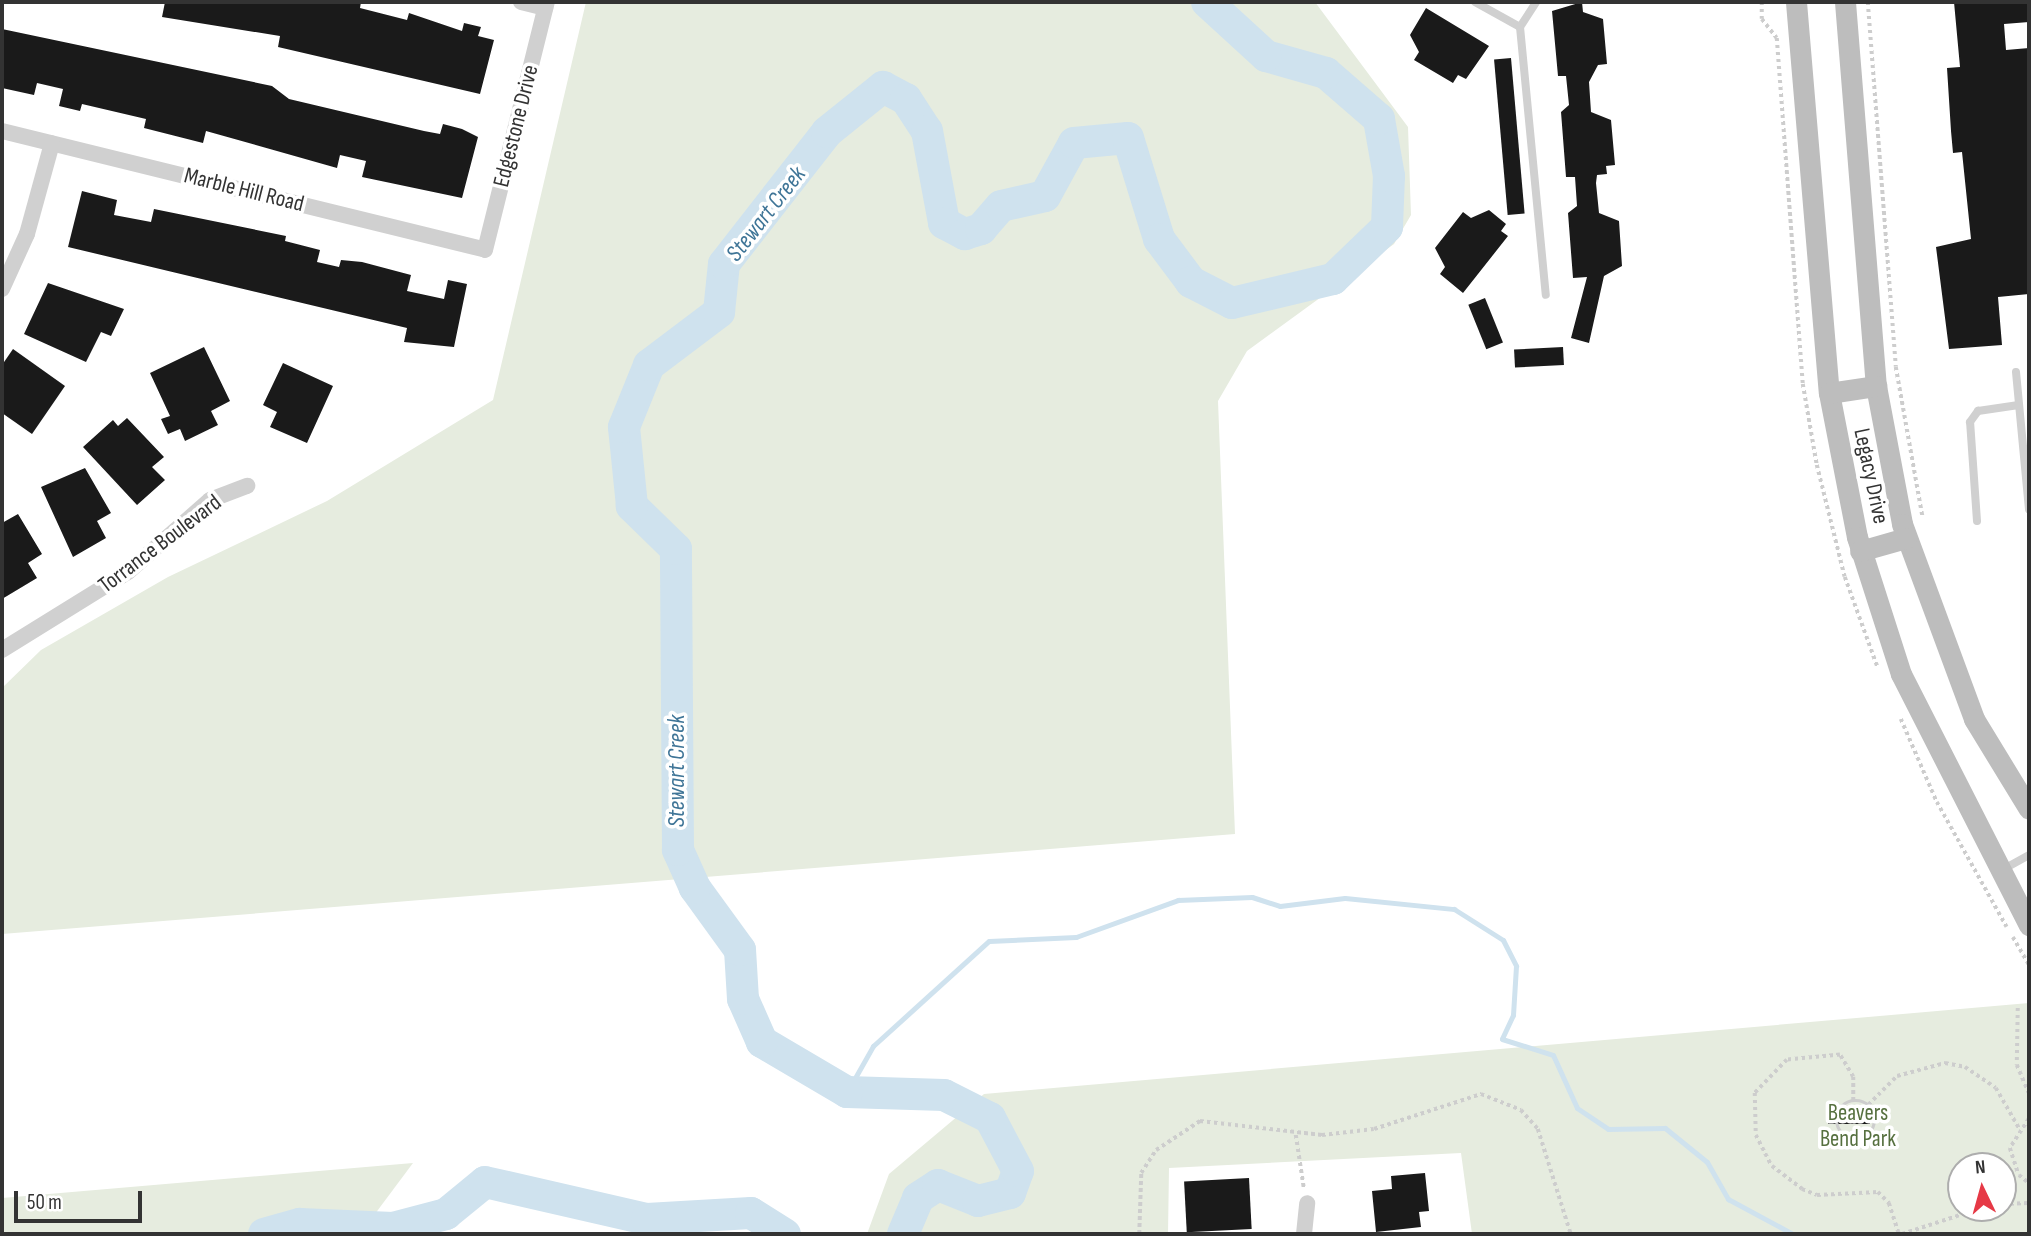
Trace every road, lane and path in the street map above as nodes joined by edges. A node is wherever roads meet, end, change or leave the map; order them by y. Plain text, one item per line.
1 (520, 2) edge
2 (1475, 2) edge
3 (1536, 2) edge
4 (1796, 2) edge
5 (1845, 2) edge
6 (1868, 2) edge
7 (546, 5) edge
8 (1520, 27) junction
9 (2, 131) edge
10 (52, 143) junction
11 (485, 250) joint
12 (2, 289) edge
13 (1546, 295) dead end
14 (2016, 372) dead end
15 (1876, 386) junction
16 (1829, 393) junction
17 (2019, 405) junction
18 (247, 486) dead end
19 (2029, 509) edge
20 (1923, 518) dead end
21 (1977, 521) dead end
22 (1906, 538) junction
23 (1860, 551) junction
24 (2, 650) edge
25 (2029, 809) edge
26 (2029, 855) edge
27 (1999, 871) junction
28 (2029, 925) edge
29 (2018, 1008) dead end
30 (2029, 1093) edge
31 (1853, 1101) junction
32 (1868, 1105) junction
33 (2029, 1119) edge
34 (2019, 1128) junction
35 (1296, 1135) junction
36 (2029, 1183) edge
37 (1307, 1203) joint
38 (1947, 1219) edge
39 (1139, 1234) edge
40 (1304, 1234) edge
41 (1571, 1234) edge
42 (1900, 1234) edge

1 - 7 street
2 - 8 lane
3 - 8 lane
4 - 16 main road, Legacy Drive
5 - 15 main road, Legacy Drive
6 - 20 path
7 - 11 street, Edgestone Drive
8 - 13 lane
9 - 10 street, Marble Hill Road
10 - 11 street, Marble Hill Road
10 - 12 street
14 - 17 lane
15 - 16 main road
15 - 22 main road, Legacy Drive
16 - 23 main road, Legacy Drive
17 - 19 lane
17 - 21 lane
18 - 24 street, Torrance Boulevard
22 - 23 main road
22 - 25 main road, Legacy Drive
23 - 27 main road, Legacy Drive
26 - 27 lane
27 - 28 main road, Legacy Drive
29 - 30 path
31 - 32 path
31 - 32 path
31 - 42 path
32 - 34 path
33 - 34 path
34 - 36 path
35 - 37 path
35 - 39 path
35 - 41 path
37 - 40 street
38 - 42 path

